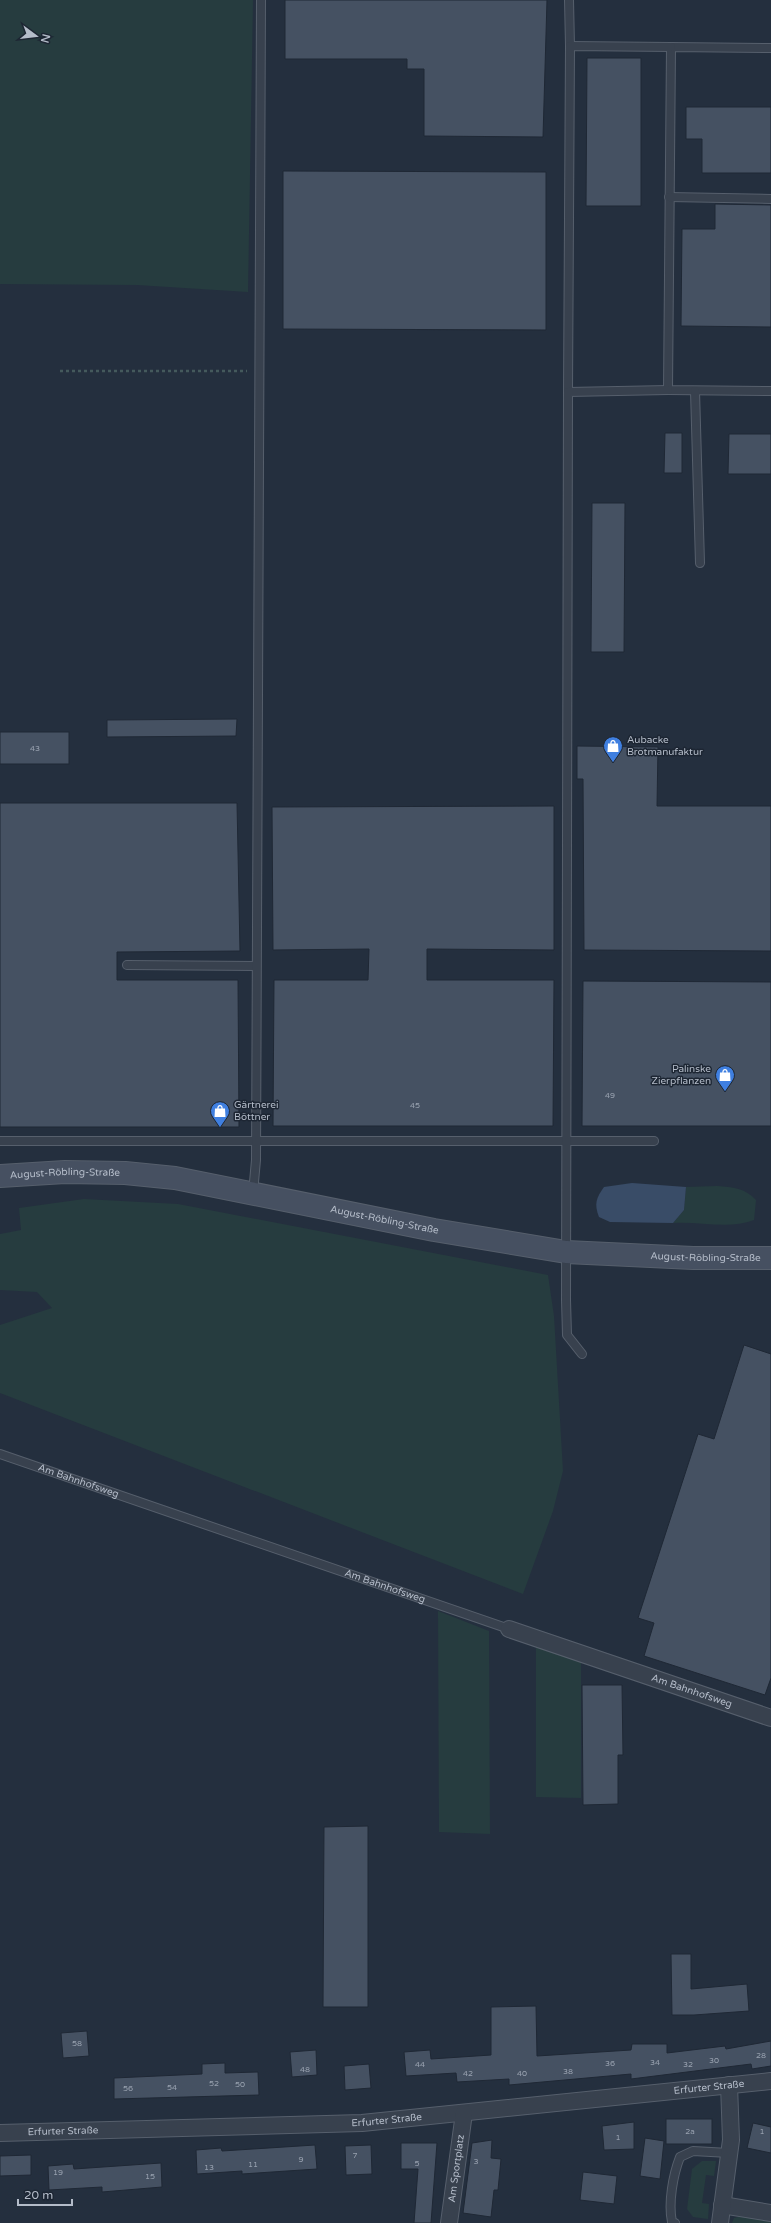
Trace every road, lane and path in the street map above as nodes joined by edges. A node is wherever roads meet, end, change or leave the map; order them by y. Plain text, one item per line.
1 (261, 0) edge
2 (569, 0) edge
3 (570, 46) junction
4 (670, 47) junction
5 (771, 48) edge
6 (669, 197) junction
7 (771, 199) edge
8 (60, 371) dead end
9 (259, 371) junction
10 (668, 390) junction
11 (695, 391) junction
12 (771, 391) edge
13 (568, 392) junction
14 (700, 563) dead end
15 (127, 965) dead end
16 (256, 966) junction
17 (0, 1141) edge
18 (567, 1141) junction
19 (654, 1141) dead end
20 (256, 1142) junction
21 (0, 1176) edge
22 (253, 1194) junction
23 (566, 1252) junction
24 (771, 1258) edge
25 (582, 1354) dead end
26 (0, 1454) edge
27 (510, 1629) joint
28 (771, 1718) edge
29 (771, 2081) edge
30 (728, 2085) junction
31 (464, 2113) junction
32 (0, 2133) edge
33 (730, 2154) junction
34 (722, 2205) junction
35 (771, 2213) edge
36 (449, 2223) edge
37 (675, 2223) edge
38 (720, 2223) edge

1 - 9 lane
2 - 3 lane
3 - 4 lane
3 - 13 lane
4 - 5 lane
4 - 6 lane
6 - 7 lane
6 - 10 lane
8 - 9 path
9 - 16 lane
10 - 11 lane
10 - 13 lane
11 - 12 lane
11 - 14 lane
13 - 18 lane
15 - 16 lane
16 - 20 lane
17 - 20 lane
18 - 19 lane
18 - 20 lane
18 - 23 lane
20 - 22 lane
21 - 22 street, August-Röbling-Straße
22 - 23 street, August-Röbling-Straße
23 - 24 street, August-Röbling-Straße
23 - 25 lane
26 - 27 lane, Am Bahnhofsweg
27 - 28 street, Am Bahnhofsweg
29 - 30 street, Erfurter Straße
30 - 31 street, Erfurter Straße
30 - 33 street
31 - 32 street, Erfurter Straße
31 - 36 street, Am Sportplatz
33 - 34 street
33 - 37 lane
34 - 35 street
34 - 38 street

